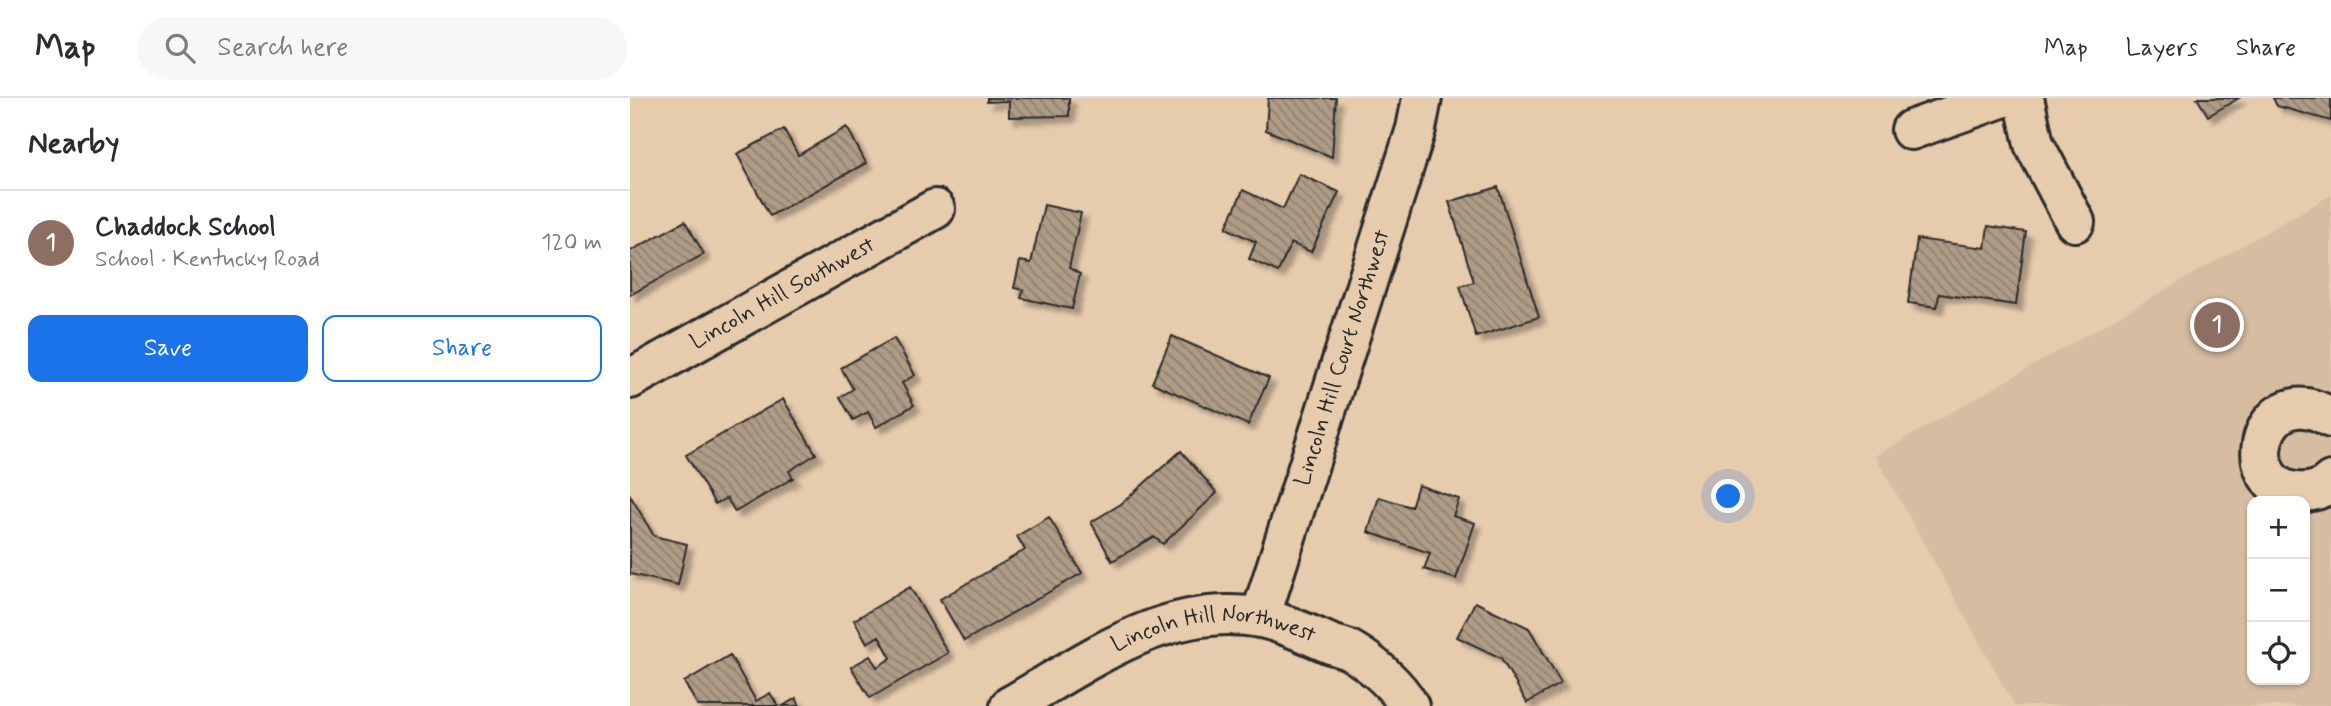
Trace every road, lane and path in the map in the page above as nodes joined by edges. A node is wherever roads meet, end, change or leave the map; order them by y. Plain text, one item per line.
1 (1422, 98) edge
2 (2001, 98) edge
3 (2024, 98) edge
4 (1911, 130) dead end
5 (935, 209) dead end
6 (2075, 222) dead end
7 (630, 379) edge
8 (2331, 418) edge
9 (2331, 481) edge
10 (1260, 618) junction
11 (1010, 706) edge
12 (1409, 706) edge

1 - 10 street, Lincoln Hill Court Northwest
2 - 4 street
3 - 6 street
5 - 7 street, Lincoln Hill Southwest
8 - 9 street
10 - 11 street, Lincoln Hill Northwest
10 - 12 street, Lincoln Hill Northwest

